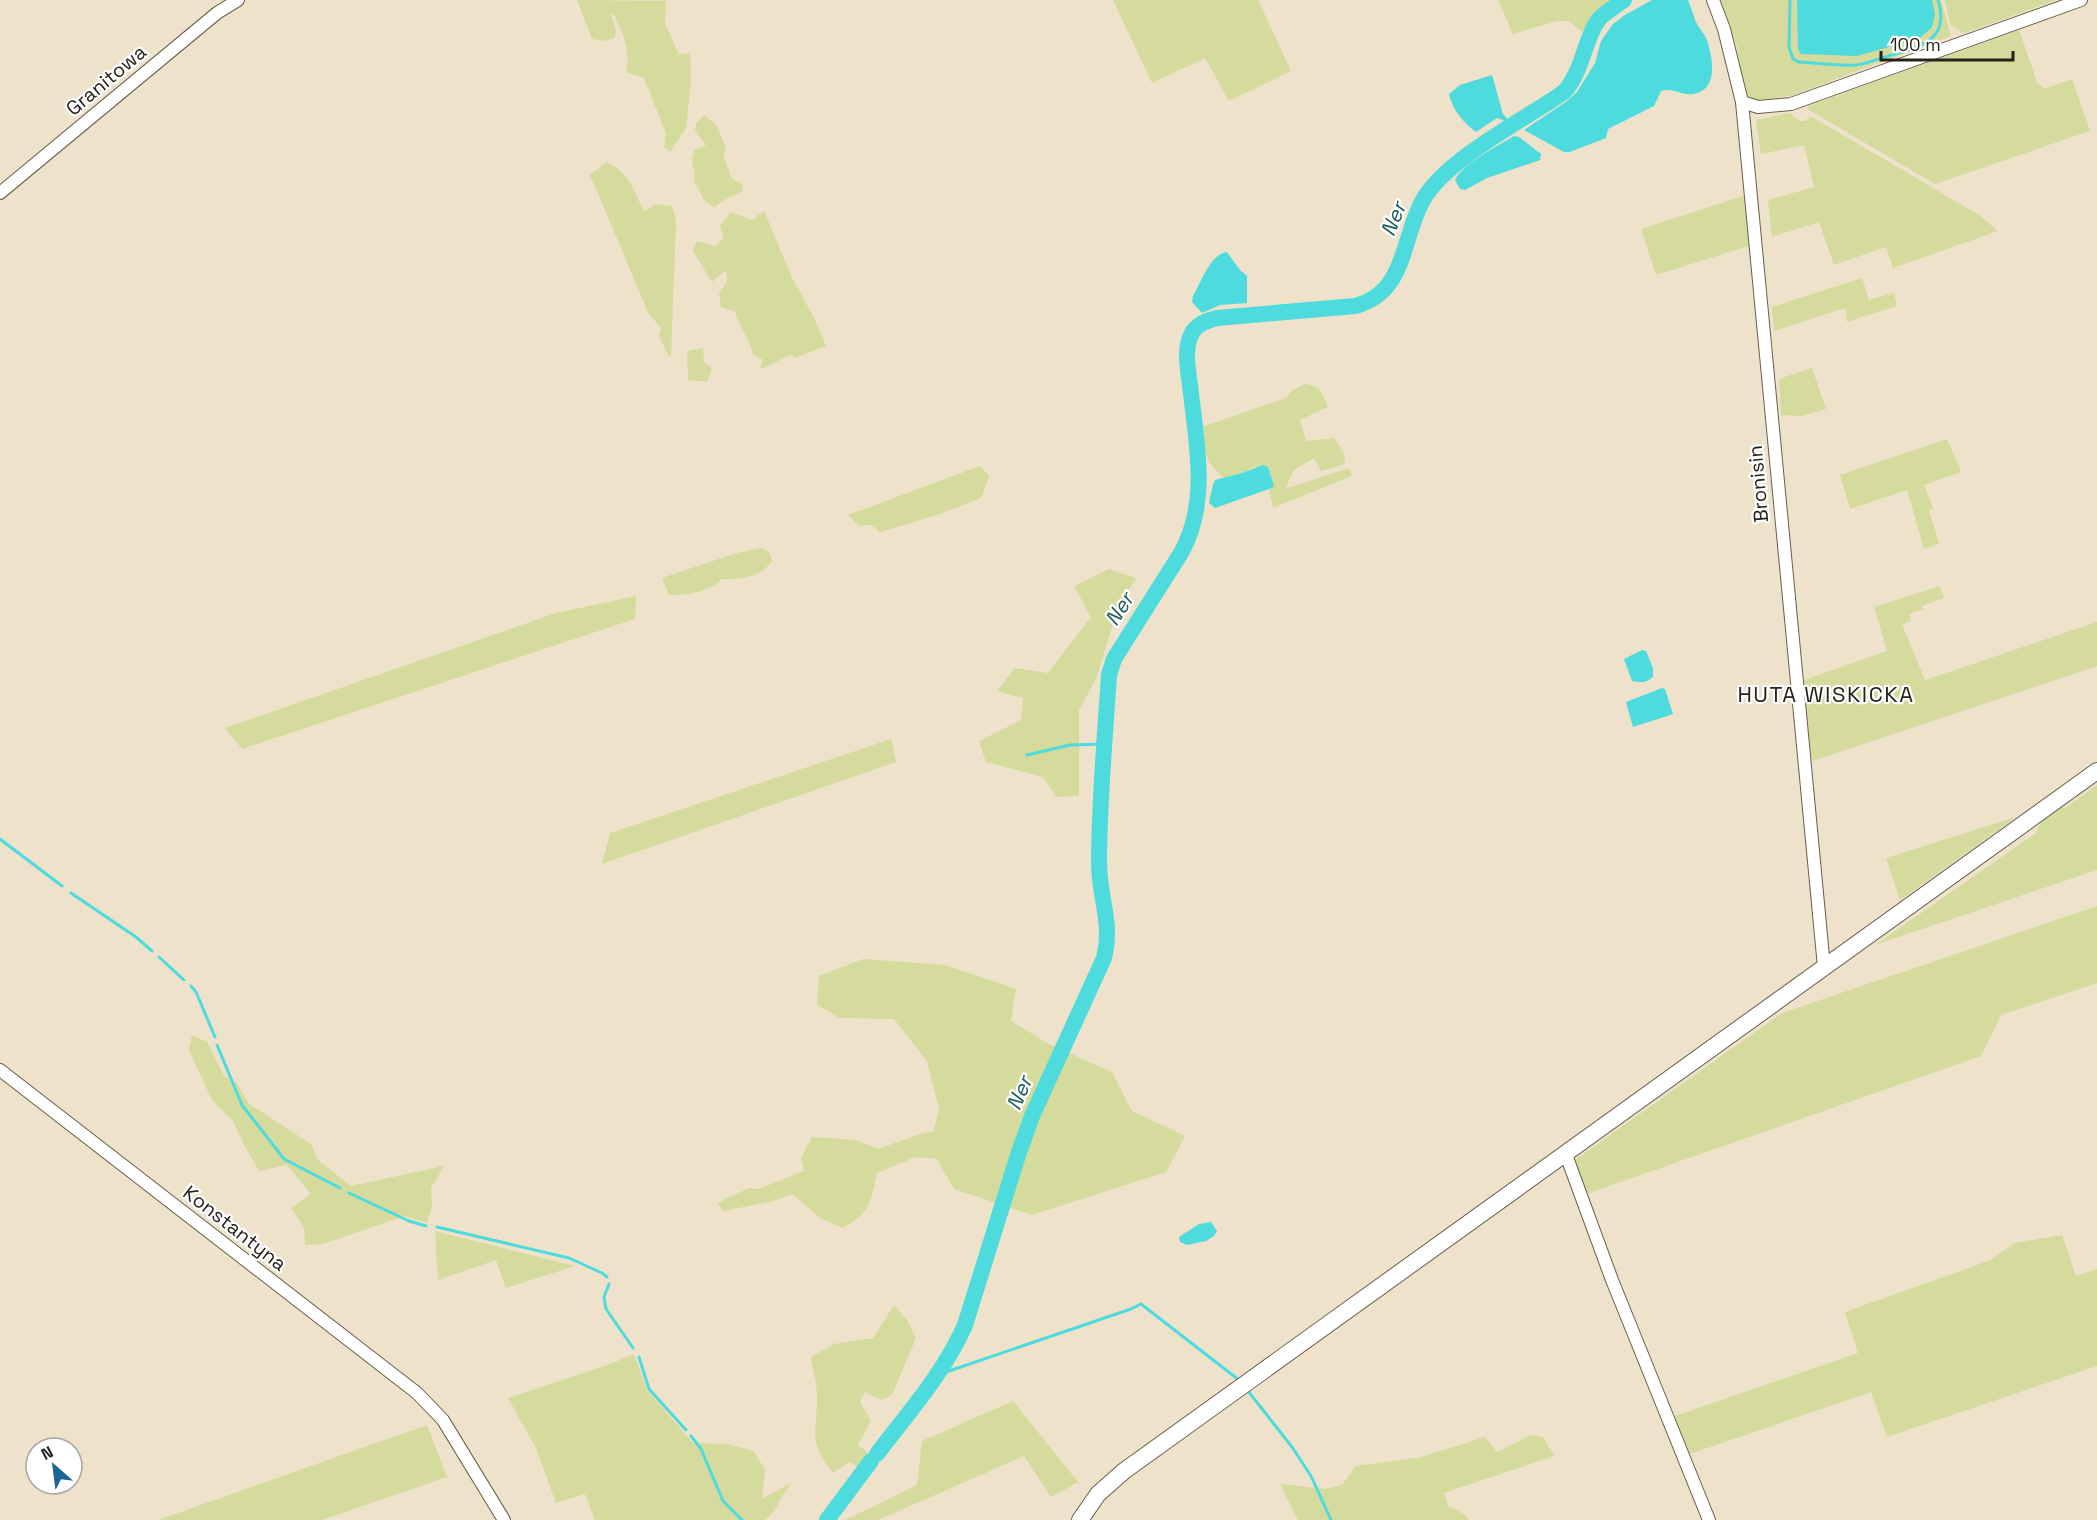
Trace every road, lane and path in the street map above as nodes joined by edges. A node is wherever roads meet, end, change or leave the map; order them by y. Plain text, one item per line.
1 (238, 0) edge
2 (1713, 0) edge
3 (2081, 0) edge
4 (1742, 102) junction
5 (0, 193) edge
6 (2097, 771) edge
7 (1824, 967) junction
8 (0, 1070) edge
9 (1565, 1152) junction
10 (504, 1520) edge
11 (1080, 1520) edge
12 (1709, 1520) edge

1 - 5 street, Granitowa
2 - 4 street, Bronisin
3 - 4 street
4 - 7 street, Bronisin
6 - 7 main road
7 - 9 main road
8 - 10 street, Konstantyna
9 - 11 main road
9 - 12 street

